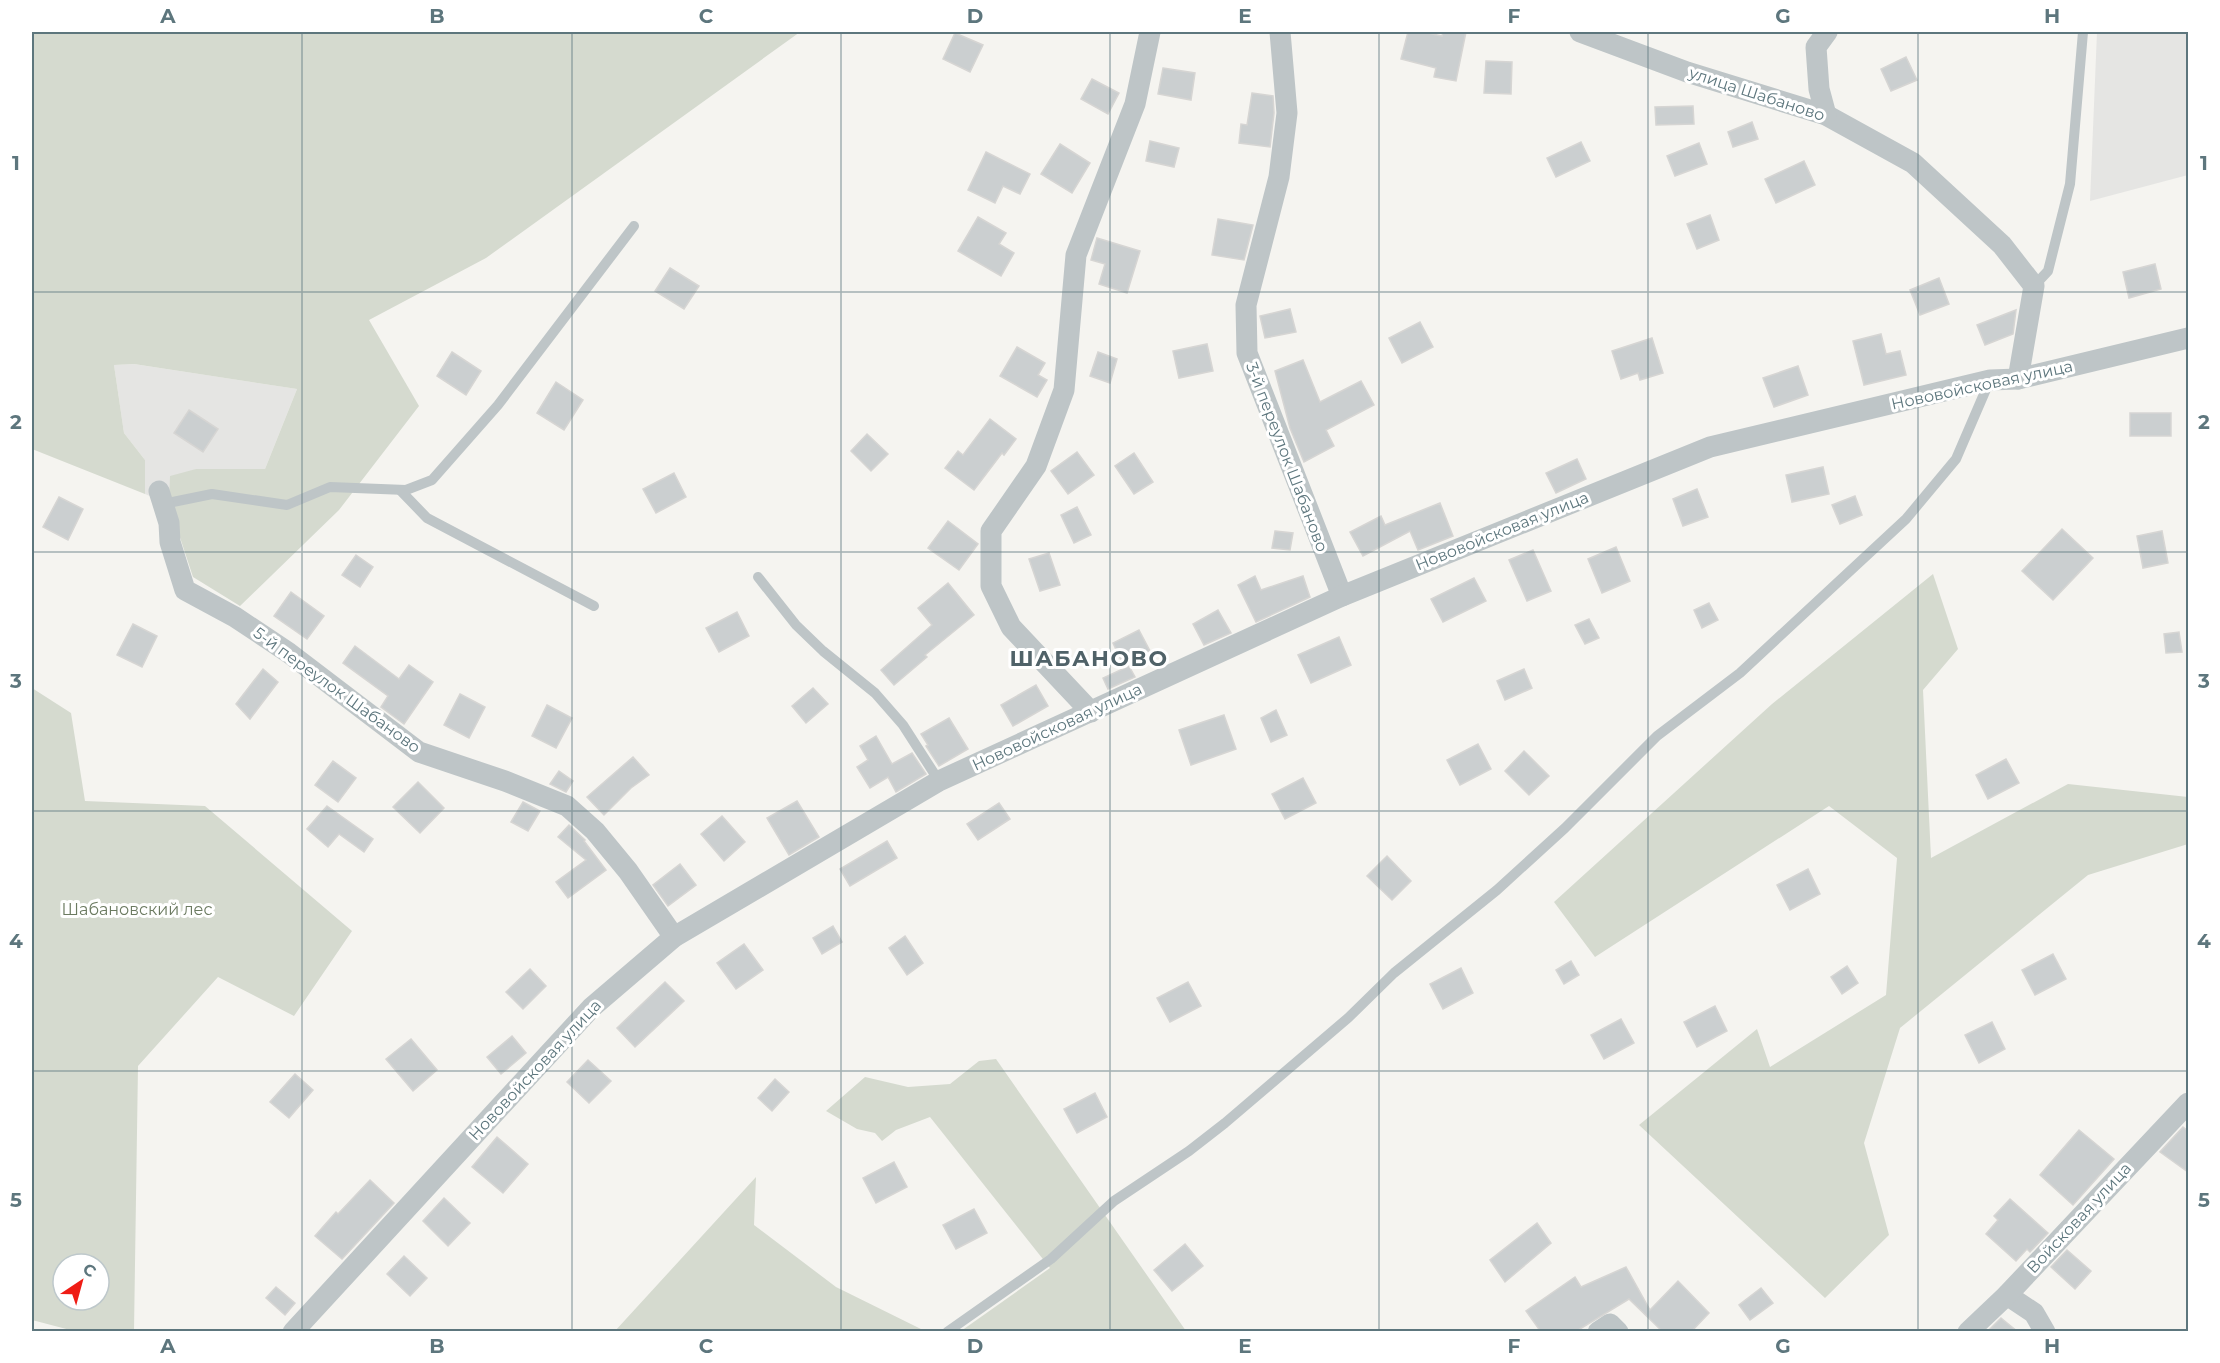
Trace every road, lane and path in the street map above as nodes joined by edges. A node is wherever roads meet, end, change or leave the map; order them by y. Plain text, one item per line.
1 (1150, 32) edge
2 (1280, 32) edge
3 (1580, 32) edge
4 (1827, 32) edge
5 (2083, 32) edge
6 (1826, 115) junction
7 (634, 226) dead end
8 (2034, 286) junction
9 (2188, 338) edge
10 (2018, 379) junction
11 (1990, 380) junction
12 (400, 490) junction
13 (161, 497) joint
14 (758, 577) dead end
15 (1342, 596) junction
16 (594, 606) dead end
17 (1090, 712) junction
18 (939, 781) junction
19 (674, 937) junction
20 (2188, 1103) edge
21 (2007, 1294) junction
22 (293, 1332) edge
23 (947, 1332) edge
24 (1598, 1332) edge
25 (1618, 1332) edge
26 (1968, 1332) edge
27 (2045, 1332) edge

1 - 17 street
2 - 15 street, 3-й переулок Шабаново
3 - 6 street, улица Шабаново
4 - 6 street
5 - 8 lane
6 - 8 street, улица Шабаново
7 - 12 lane
8 - 10 street
9 - 10 street, Нововойсковая улица
10 - 11 street, Нововойсковая улица
11 - 15 street, Нововойсковая улица
11 - 23 lane
12 - 13 lane
12 - 16 lane
13 - 19 street, 5-й переулок Шабаново
14 - 18 lane
15 - 17 street, Нововойсковая улица
17 - 18 street, Нововойсковая улица
18 - 19 street, Нововойсковая улица
19 - 22 street, Нововойсковая улица
20 - 21 street, Войсковая улица
21 - 26 street, Войсковая улица
21 - 27 street
24 - 25 street

